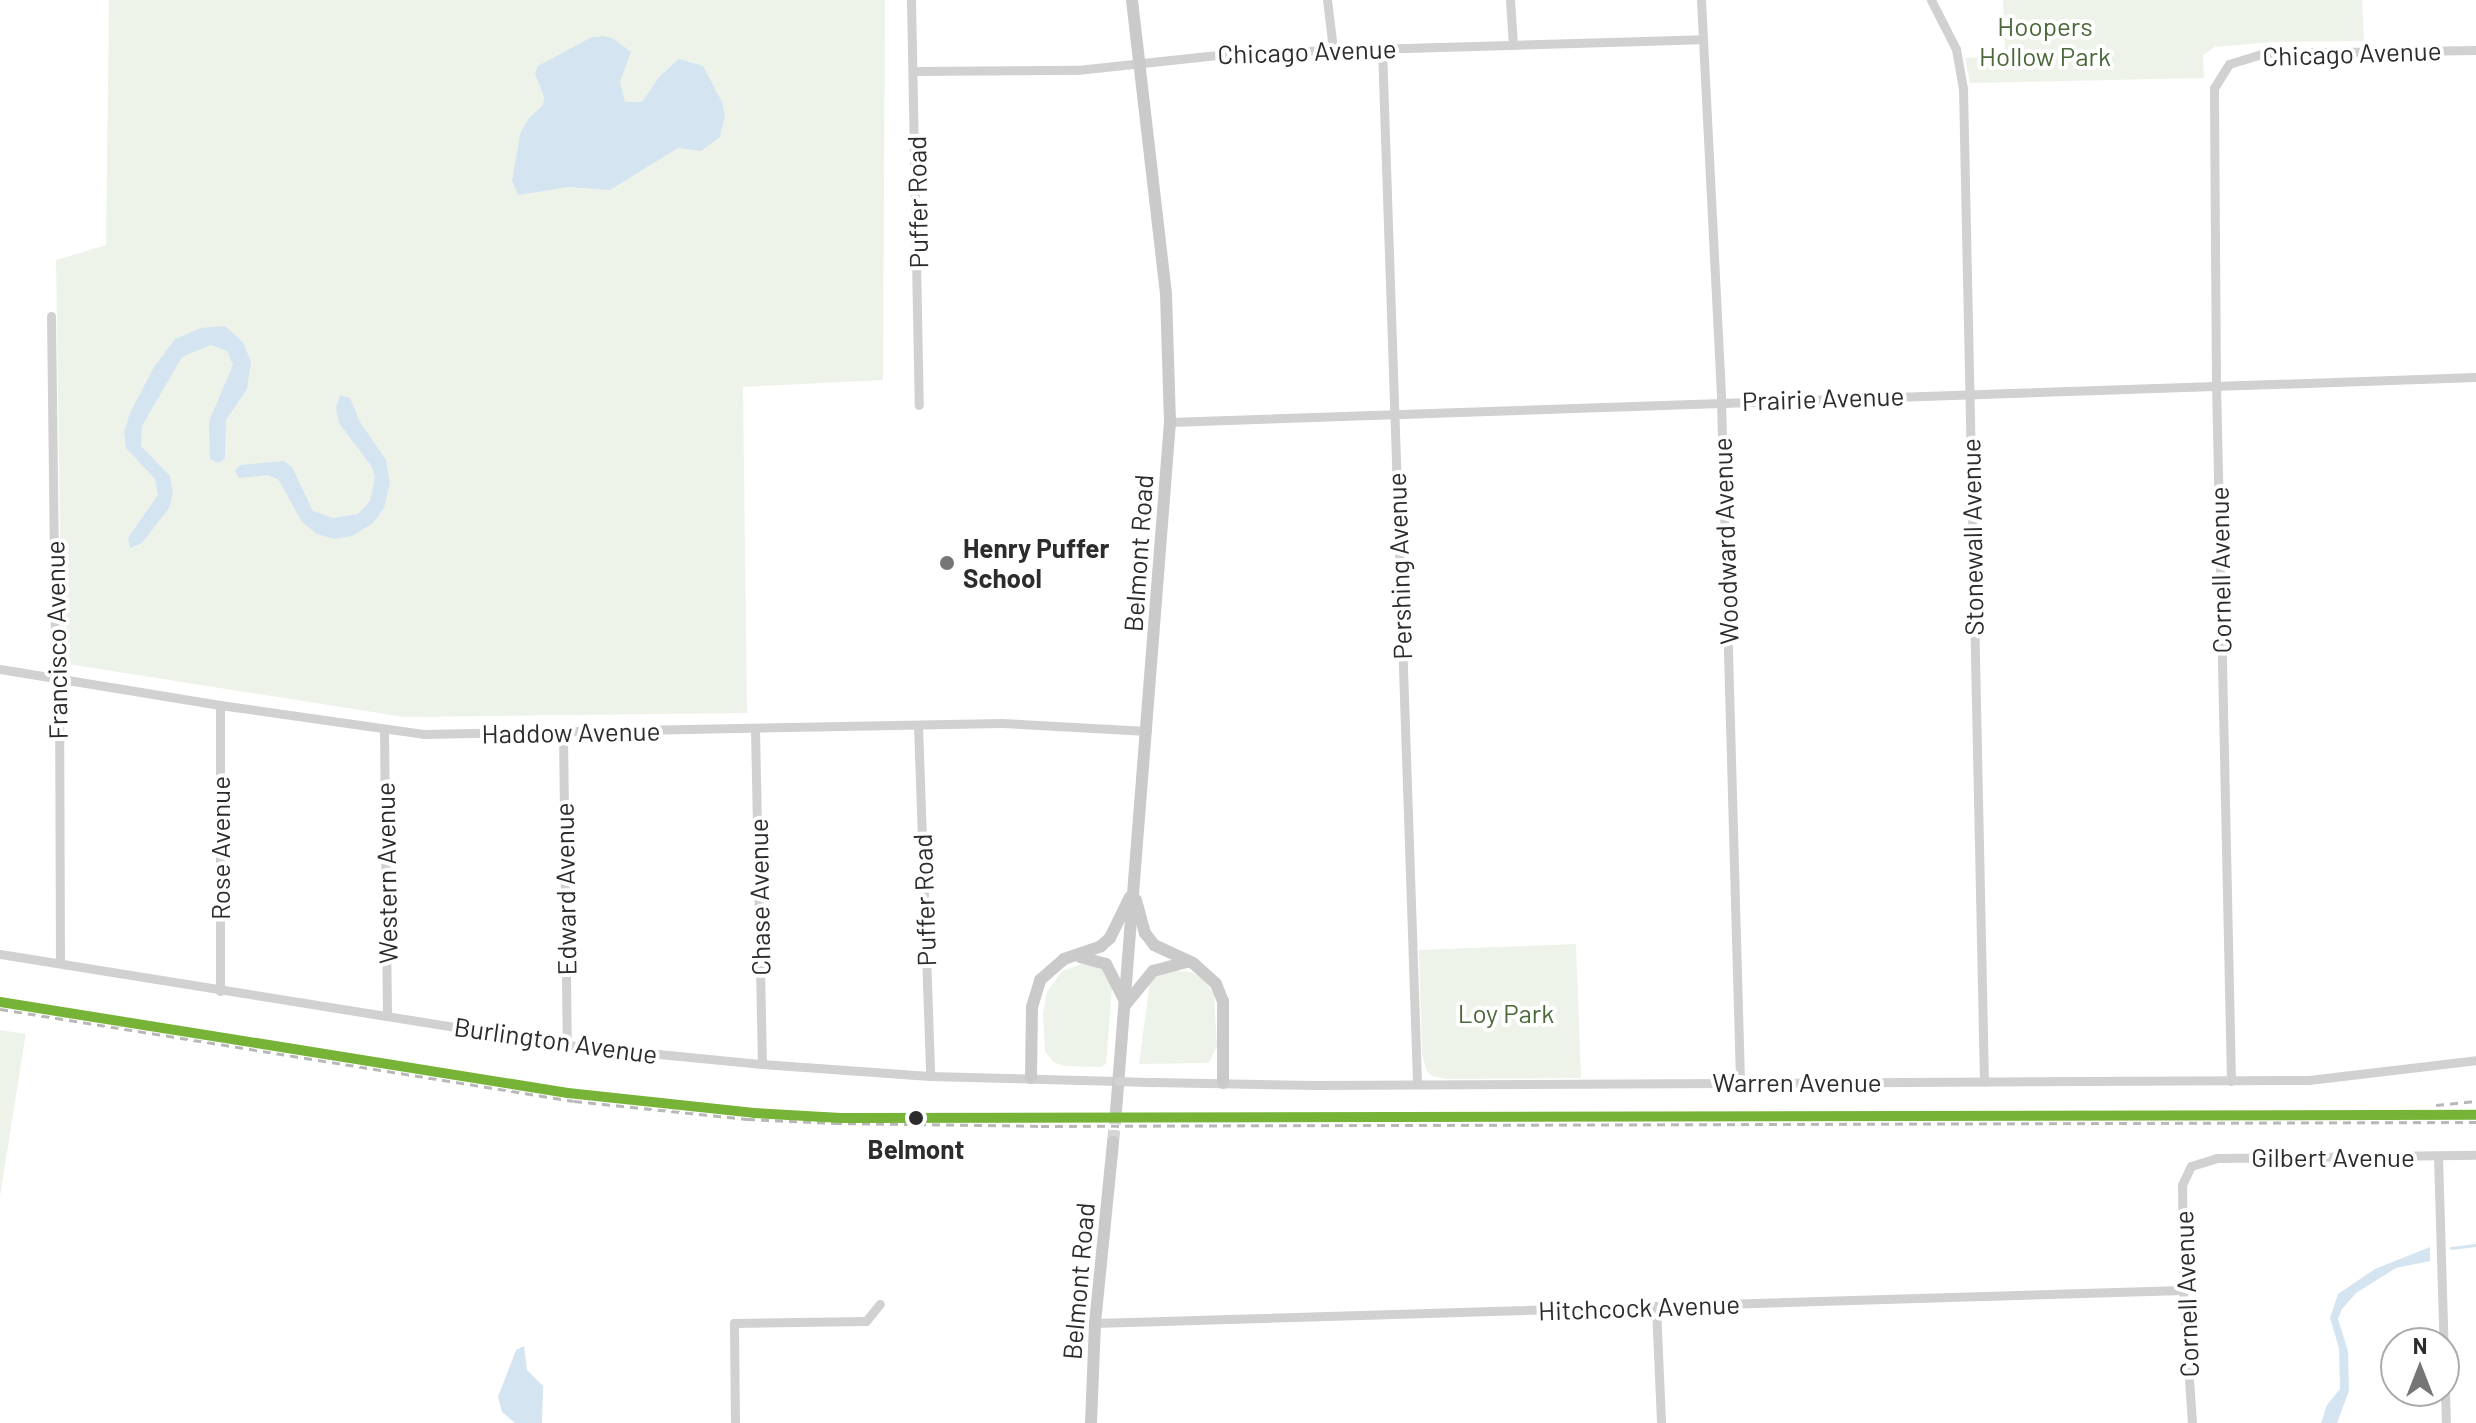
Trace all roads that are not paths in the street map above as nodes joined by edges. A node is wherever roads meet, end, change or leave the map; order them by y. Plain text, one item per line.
1 (911, 0) edge
2 (1132, 0) edge
3 (1327, 0) edge
4 (1510, 0) edge
5 (1701, 0) edge
6 (1931, 0) edge
7 (1702, 39) junction
8 (1513, 45) junction
9 (1382, 48) junction
10 (1333, 49) junction
11 (2476, 50) edge
12 (1141, 62) junction
13 (2229, 64) joint
14 (914, 71) junction
15 (51, 316) dead end
16 (2476, 377) edge
17 (2216, 385) junction
18 (1969, 393) junction
19 (1721, 401) junction
20 (919, 405) dead end
21 (1394, 414) junction
22 (1170, 422) junction
23 (0, 669) edge
24 (59, 679) junction
25 (220, 705) junction
26 (918, 725) junction
27 (384, 730) junction
28 (755, 730) junction
29 (1147, 731) junction
30 (563, 733) junction
31 (1133, 891) junction
32 (0, 954) edge
33 (1073, 956) junction
34 (1186, 962) junction
35 (60, 963) junction
36 (220, 991) junction
37 (1126, 1004) junction
38 (387, 1016) junction
39 (567, 1045) junction
40 (2476, 1060) edge
41 (762, 1064) junction
42 (930, 1076) junction
43 (1031, 1078) junction
44 (1118, 1081) joint
45 (2231, 1081) junction
46 (1740, 1082) junction
47 (1984, 1082) junction
48 (1223, 1083) junction
49 (1417, 1083) junction
50 (1116, 1111) tunnel mouth
51 (1113, 1142) tunnel mouth
52 (2476, 1155) edge
53 (2438, 1156) junction
54 (2191, 1166) joint
55 (2183, 1290) junction
56 (880, 1304) dead end
57 (1656, 1307) junction
58 (1095, 1323) junction
59 (735, 1423) edge
60 (1091, 1423) edge
61 (1661, 1423) edge
62 (2192, 1423) edge
63 (2446, 1423) edge

1 - 14 street, Puffer Road
2 - 12 main road, Belmont Road
3 - 10 street
4 - 8 street
5 - 7 street, Woodward Avenue
6 - 18 street, Stonewall Avenue
7 - 8 street, Chicago Avenue
7 - 19 street, Woodward Avenue
8 - 9 street, Chicago Avenue
9 - 10 street, Chicago Avenue
9 - 21 street, Pershing Avenue
10 - 12 street, Chicago Avenue
11 - 13 street, Chicago Avenue
12 - 14 street, Chicago Avenue
12 - 22 main road, Belmont Road
13 - 17 street, Cornell Avenue
14 - 20 street, Puffer Road
15 - 24 street, Francisco Avenue
16 - 17 street, Prairie Avenue
17 - 18 street, Prairie Avenue
17 - 45 street, Cornell Avenue
18 - 19 street, Prairie Avenue
18 - 47 street, Stonewall Avenue
19 - 21 street, Prairie Avenue
19 - 46 street, Woodward Avenue
21 - 22 street, Prairie Avenue
21 - 49 street, Pershing Avenue
22 - 29 main road, Belmont Road
23 - 24 street, Haddow Avenue
24 - 25 street, Haddow Avenue
24 - 35 street, Francisco Avenue
25 - 27 street, Haddow Avenue
25 - 36 street, Rose Avenue
26 - 28 street, Haddow Avenue
26 - 29 street, Haddow Avenue
26 - 42 street, Puffer Road
27 - 30 street, Haddow Avenue
27 - 38 street, Western Avenue
28 - 30 street, Haddow Avenue
28 - 41 street, Chase Avenue
29 - 31 main road, Belmont Road
30 - 39 street, Edward Avenue
31 - 33 main road
31 - 34 main road
31 - 37 main road, Belmont Road
32 - 35 street, Burlington Avenue
33 - 37 main road
33 - 43 main road
34 - 37 main road
34 - 48 main road
35 - 36 street, Burlington Avenue
36 - 38 street, Burlington Avenue
37 - 50 main road, Belmont Road
38 - 39 street, Burlington Avenue
39 - 41 street, Burlington Avenue
40 - 45 street, Warren Avenue
41 - 42 street, Burlington Avenue
42 - 43 street, Burlington Avenue
43 - 44 street, Burlington Avenue
44 - 48 street, Warren Avenue, bridge
45 - 47 street, Warren Avenue
46 - 47 street, Warren Avenue
46 - 49 street, Warren Avenue
48 - 49 street, Warren Avenue
51 - 58 main road, Belmont Road
52 - 53 street, Gilbert Avenue
53 - 54 street, Gilbert Avenue
53 - 63 street
54 - 55 street, Cornell Avenue
55 - 57 street, Hitchcock Avenue
55 - 62 street, Cornell Avenue
56 - 59 street
57 - 58 street, Hitchcock Avenue
57 - 61 street
58 - 60 main road, Belmont Road

